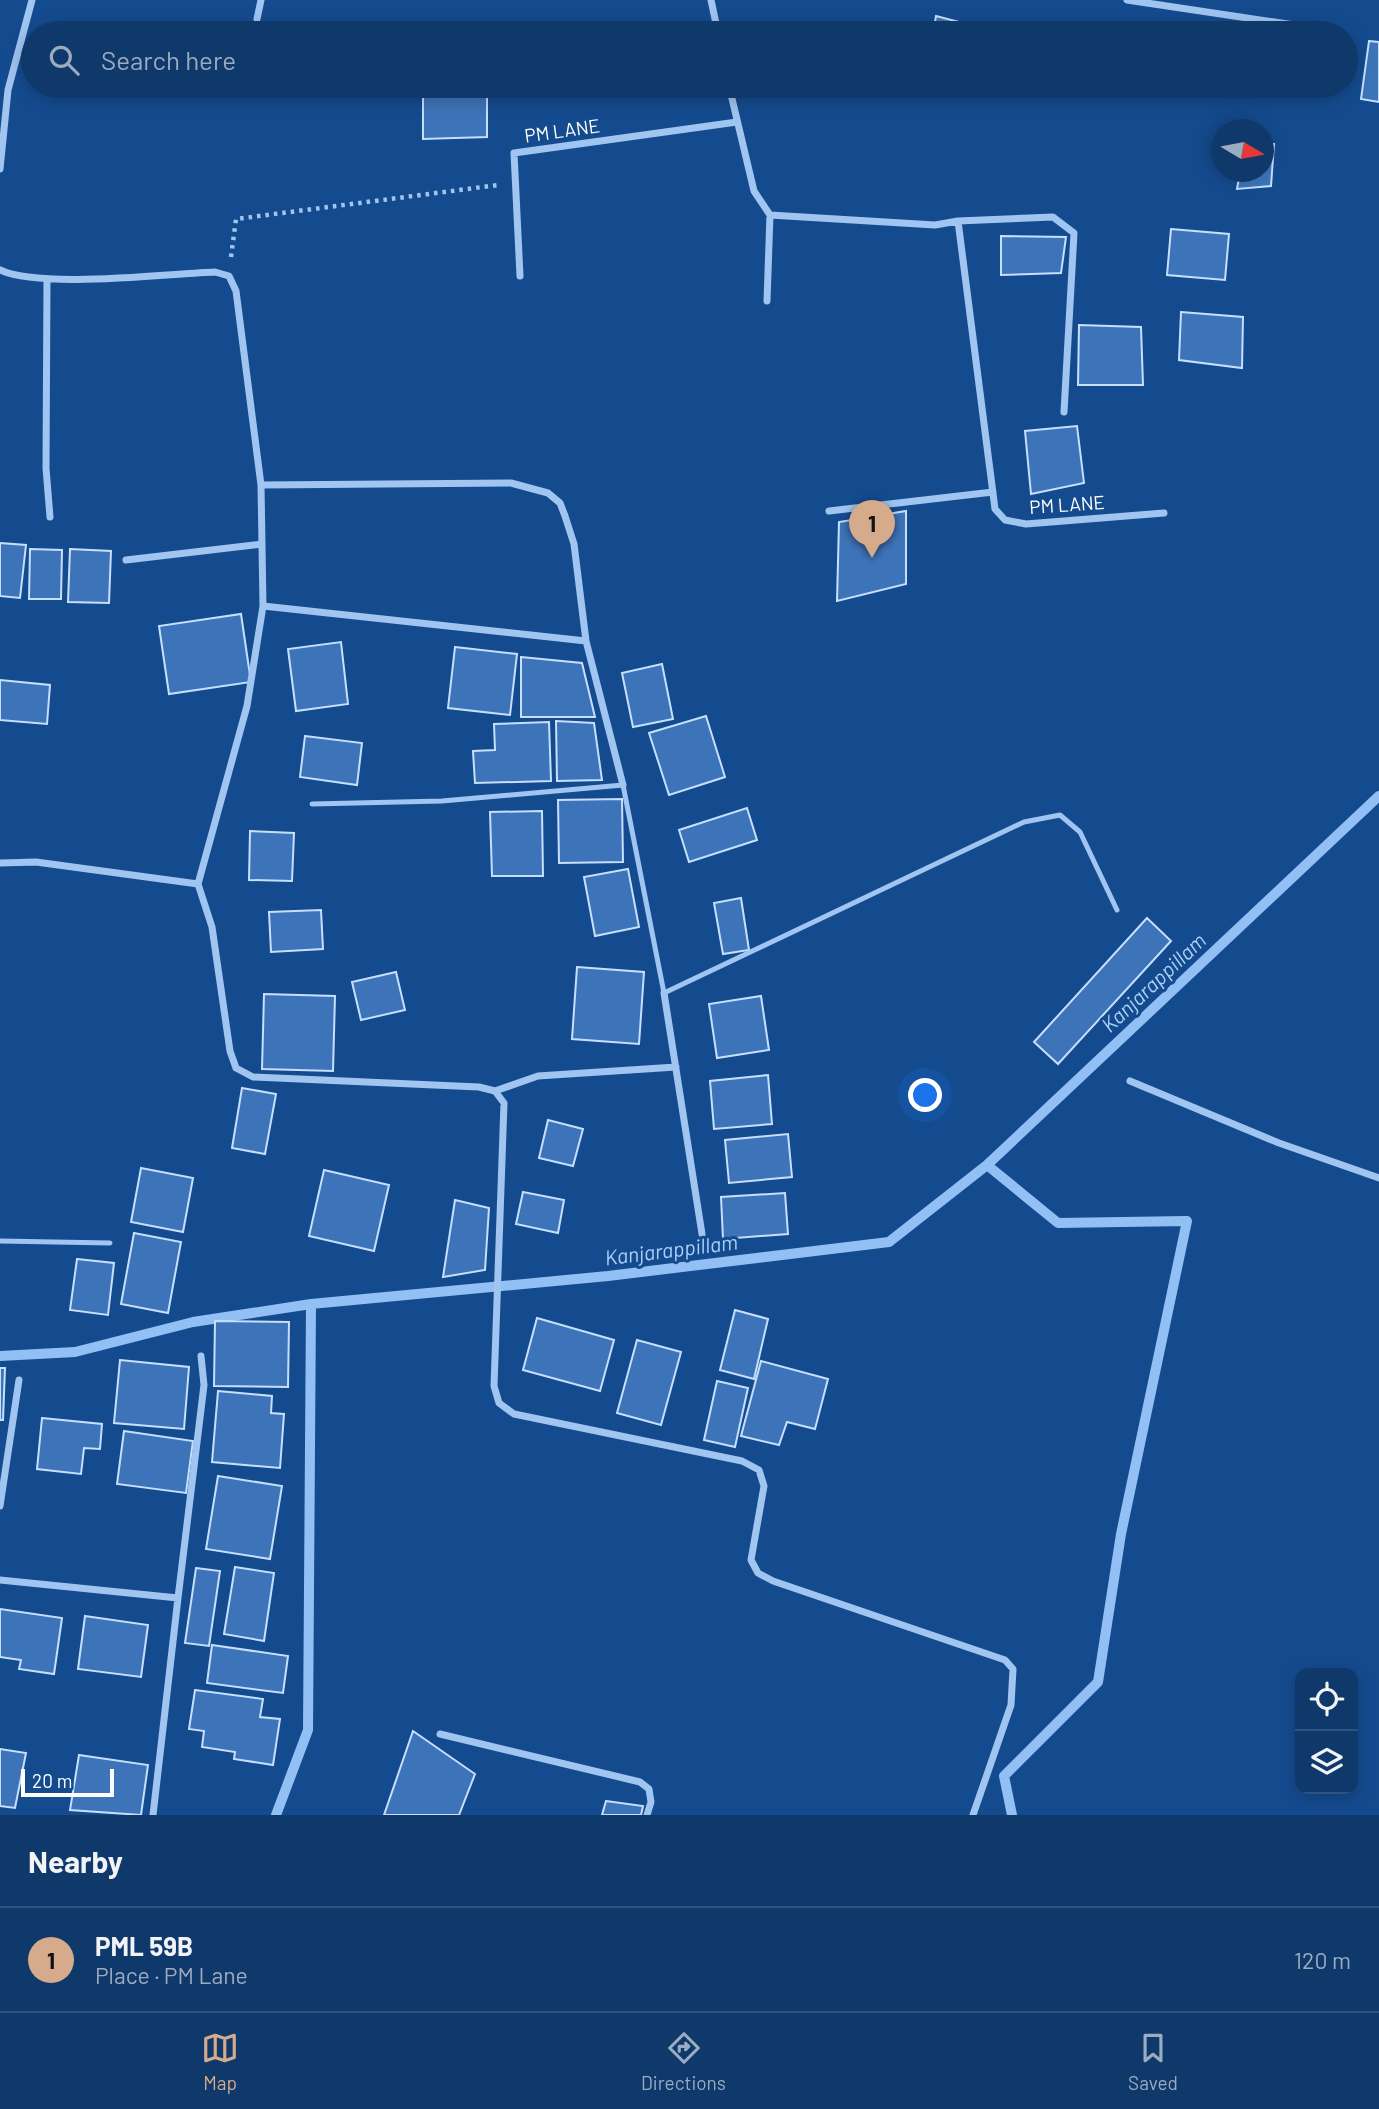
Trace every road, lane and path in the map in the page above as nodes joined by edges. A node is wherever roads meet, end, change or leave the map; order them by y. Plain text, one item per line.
1 (32, 0) edge
2 (261, 0) edge
3 (711, 0) edge
4 (1126, 0) edge
5 (257, 19) dead end
6 (26, 21) edge
7 (715, 21) edge
8 (1273, 21) edge
9 (21, 41) edge
10 (732, 98) edge
11 (737, 122) junction
12 (0, 169) edge
13 (515, 182) junction
14 (770, 215) junction
15 (958, 221) junction
16 (0, 270) edge
17 (229, 276) junction
18 (520, 276) dead end
19 (47, 279) junction
20 (766, 301) dead end
21 (1064, 412) dead end
22 (261, 485) junction
23 (993, 492) junction
24 (829, 511) dead end
25 (1164, 513) dead end
26 (50, 517) dead end
27 (262, 544) junction
28 (126, 561) dead end
29 (263, 606) junction
30 (586, 641) junction
31 (623, 785) junction
32 (312, 804) dead end
33 (0, 863) edge
34 (198, 884) junction
35 (1117, 910) dead end
36 (664, 993) junction
37 (676, 1067) junction
38 (1130, 1081) dead end
39 (495, 1091) junction
40 (1379, 1178) edge
41 (702, 1234) dead end
42 (0, 1241) edge
43 (110, 1243) dead end
44 (201, 1356) dead end
45 (19, 1380) dead end
46 (0, 1506) edge
47 (0, 1580) edge
48 (178, 1598) junction
49 (440, 1734) dead end
50 (153, 1815) edge
51 (647, 1815) edge
52 (973, 1815) edge

1 - 6 street
2 - 5 street
3 - 7 street
4 - 8 street
9 - 12 street
10 - 11 street
11 - 13 street, PM LANE
11 - 14 street
13 - 17 path
13 - 18 street, PM LANE
14 - 15 street
14 - 20 street
15 - 21 street
15 - 23 street, PM LANE
16 - 19 street
17 - 19 street
17 - 22 street
19 - 26 street
22 - 27 street
22 - 30 street
23 - 24 street
23 - 25 street, PM LANE
27 - 28 street
27 - 29 street
29 - 30 street
29 - 34 street
30 - 31 street
31 - 32 lane
31 - 36 lane
33 - 34 street
34 - 39 street
35 - 36 lane
36 - 37 street
37 - 39 street
37 - 41 street
38 - 40 street
39 - 52 street
42 - 43 lane
44 - 48 street
45 - 46 street
47 - 48 street
48 - 50 street
49 - 51 street

